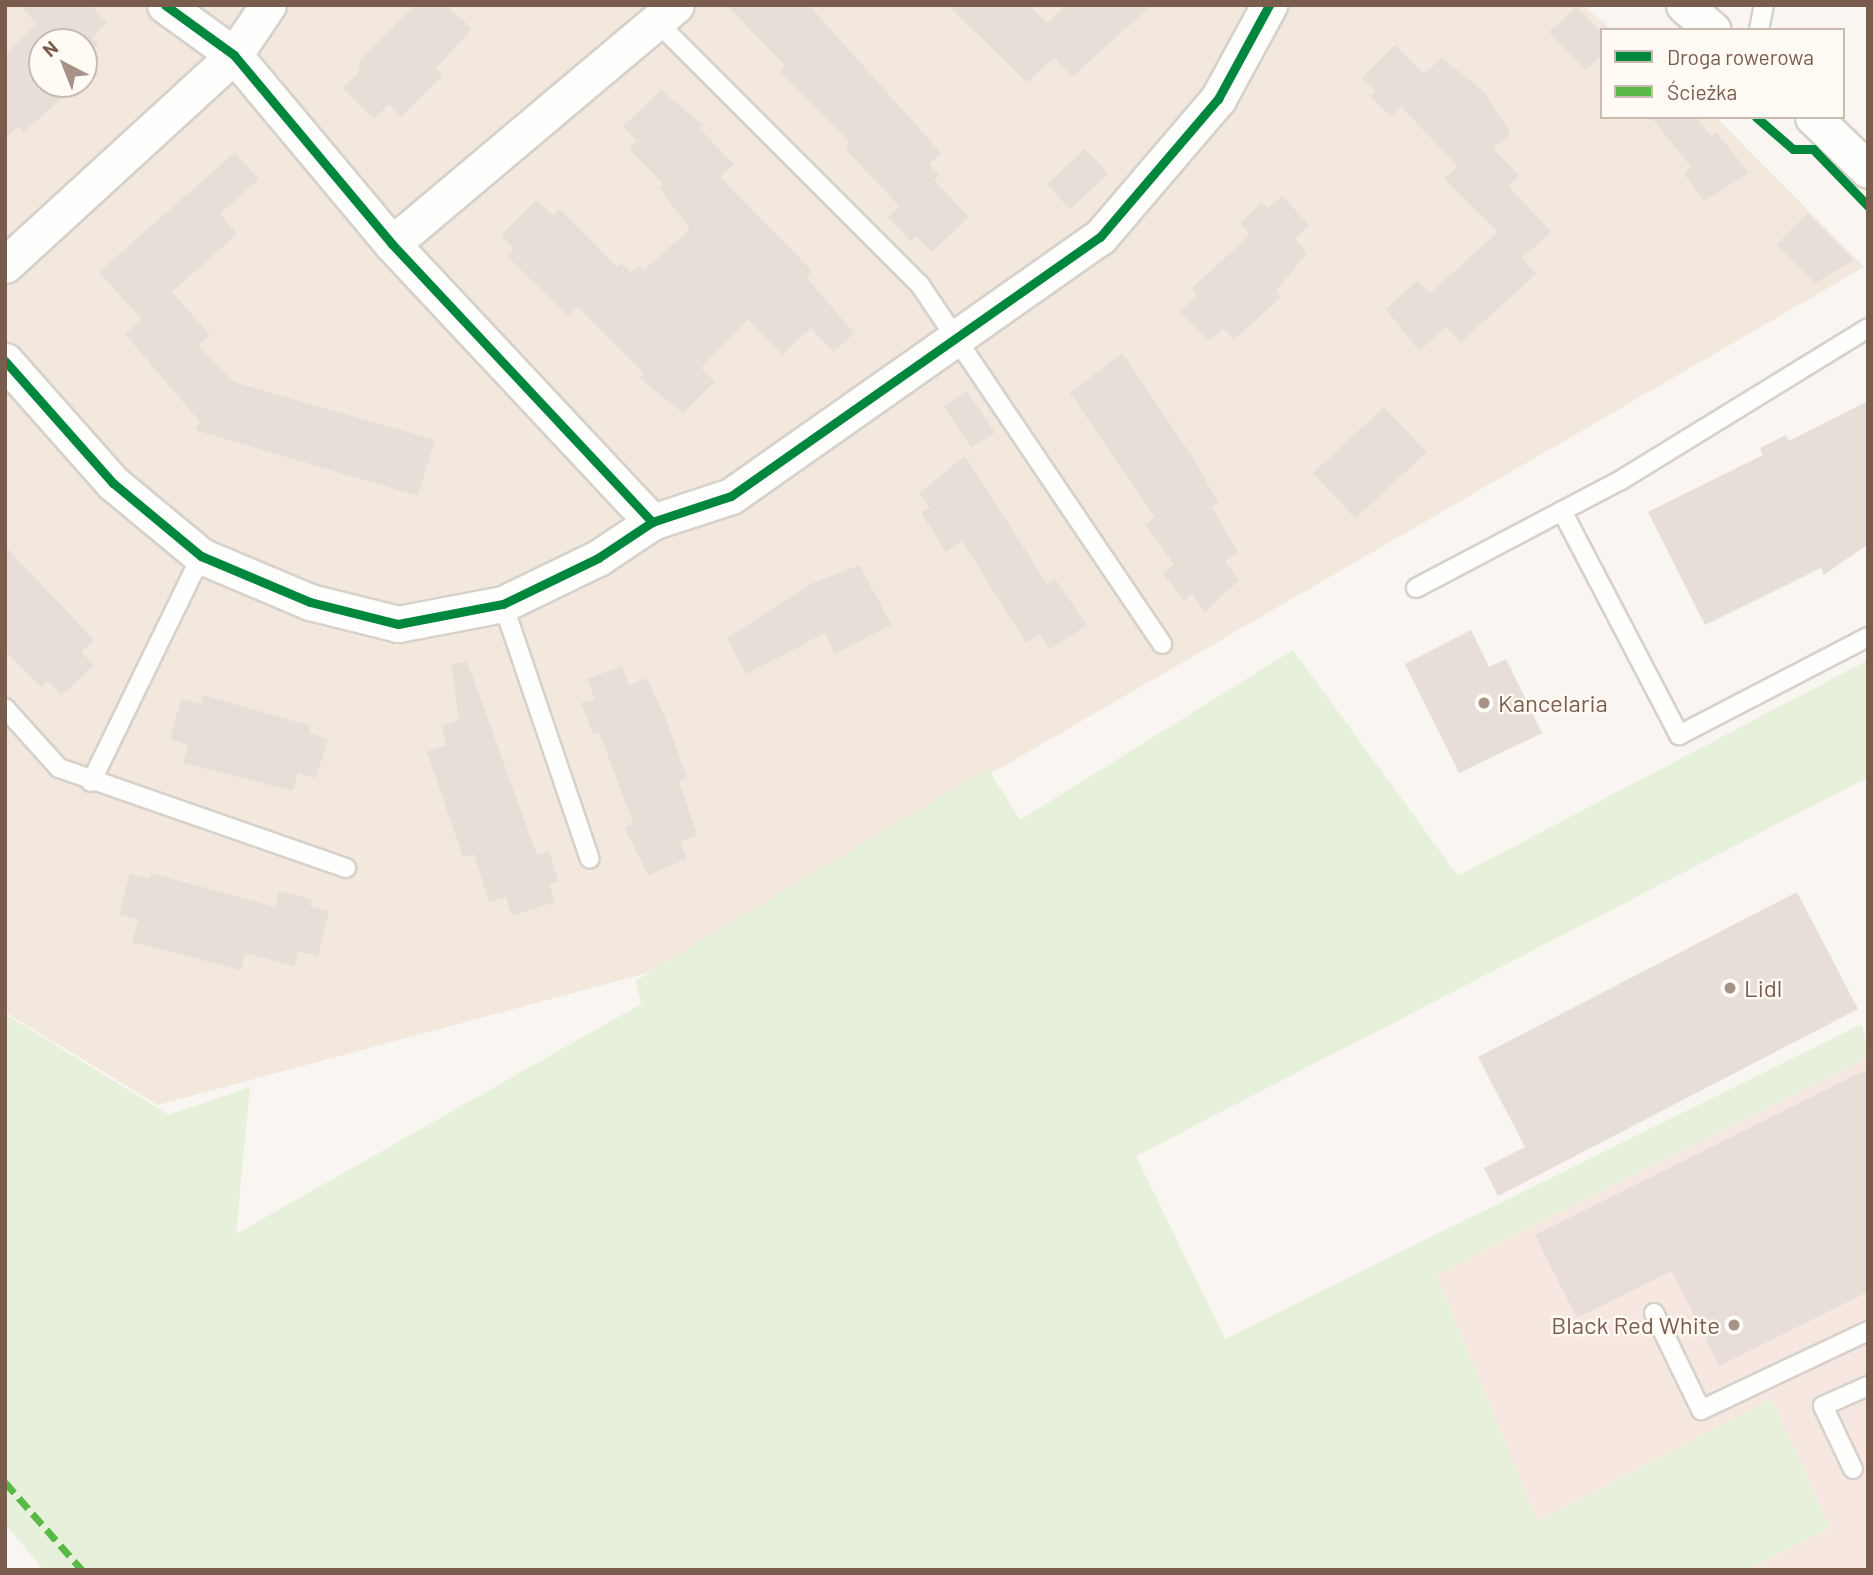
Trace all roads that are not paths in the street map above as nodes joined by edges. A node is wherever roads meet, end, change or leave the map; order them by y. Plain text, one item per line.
1 (165, 5) edge
2 (268, 5) edge
3 (1269, 5) edge
4 (1684, 5) edge
5 (1764, 5) edge
6 (667, 14) edge
7 (1711, 28) edge
8 (1759, 28) edge
9 (234, 54) junction
10 (1815, 119) edge
11 (1868, 170) edge
12 (392, 244) junction
13 (5, 265) edge
14 (1868, 328) edge
15 (961, 339) junction
16 (5, 361) edge
17 (1562, 511) junction
18 (652, 522) junction
19 (201, 556) junction
20 (1416, 588) dead end
21 (503, 604) junction
22 (1868, 638) edge
23 (1162, 644) dead end
24 (5, 708) edge
25 (90, 782) junction
26 (590, 859) dead end
27 (346, 868) dead end
28 (1654, 1313) dead end
29 (1868, 1331) edge
30 (1868, 1386) edge
31 (1853, 1469) dead end

1 - 9 street
2 - 9 street
3 - 15 street
4 - 7 street
5 - 8 lane
6 - 12 street
6 - 15 lane
9 - 12 street
9 - 13 street
10 - 11 street
12 - 18 street
14 - 17 lane
15 - 18 street
15 - 23 lane
16 - 19 street
17 - 20 lane
17 - 22 lane
18 - 21 street
19 - 21 street
19 - 25 lane
21 - 26 lane
24 - 25 lane
25 - 27 lane
28 - 29 lane
30 - 31 lane

